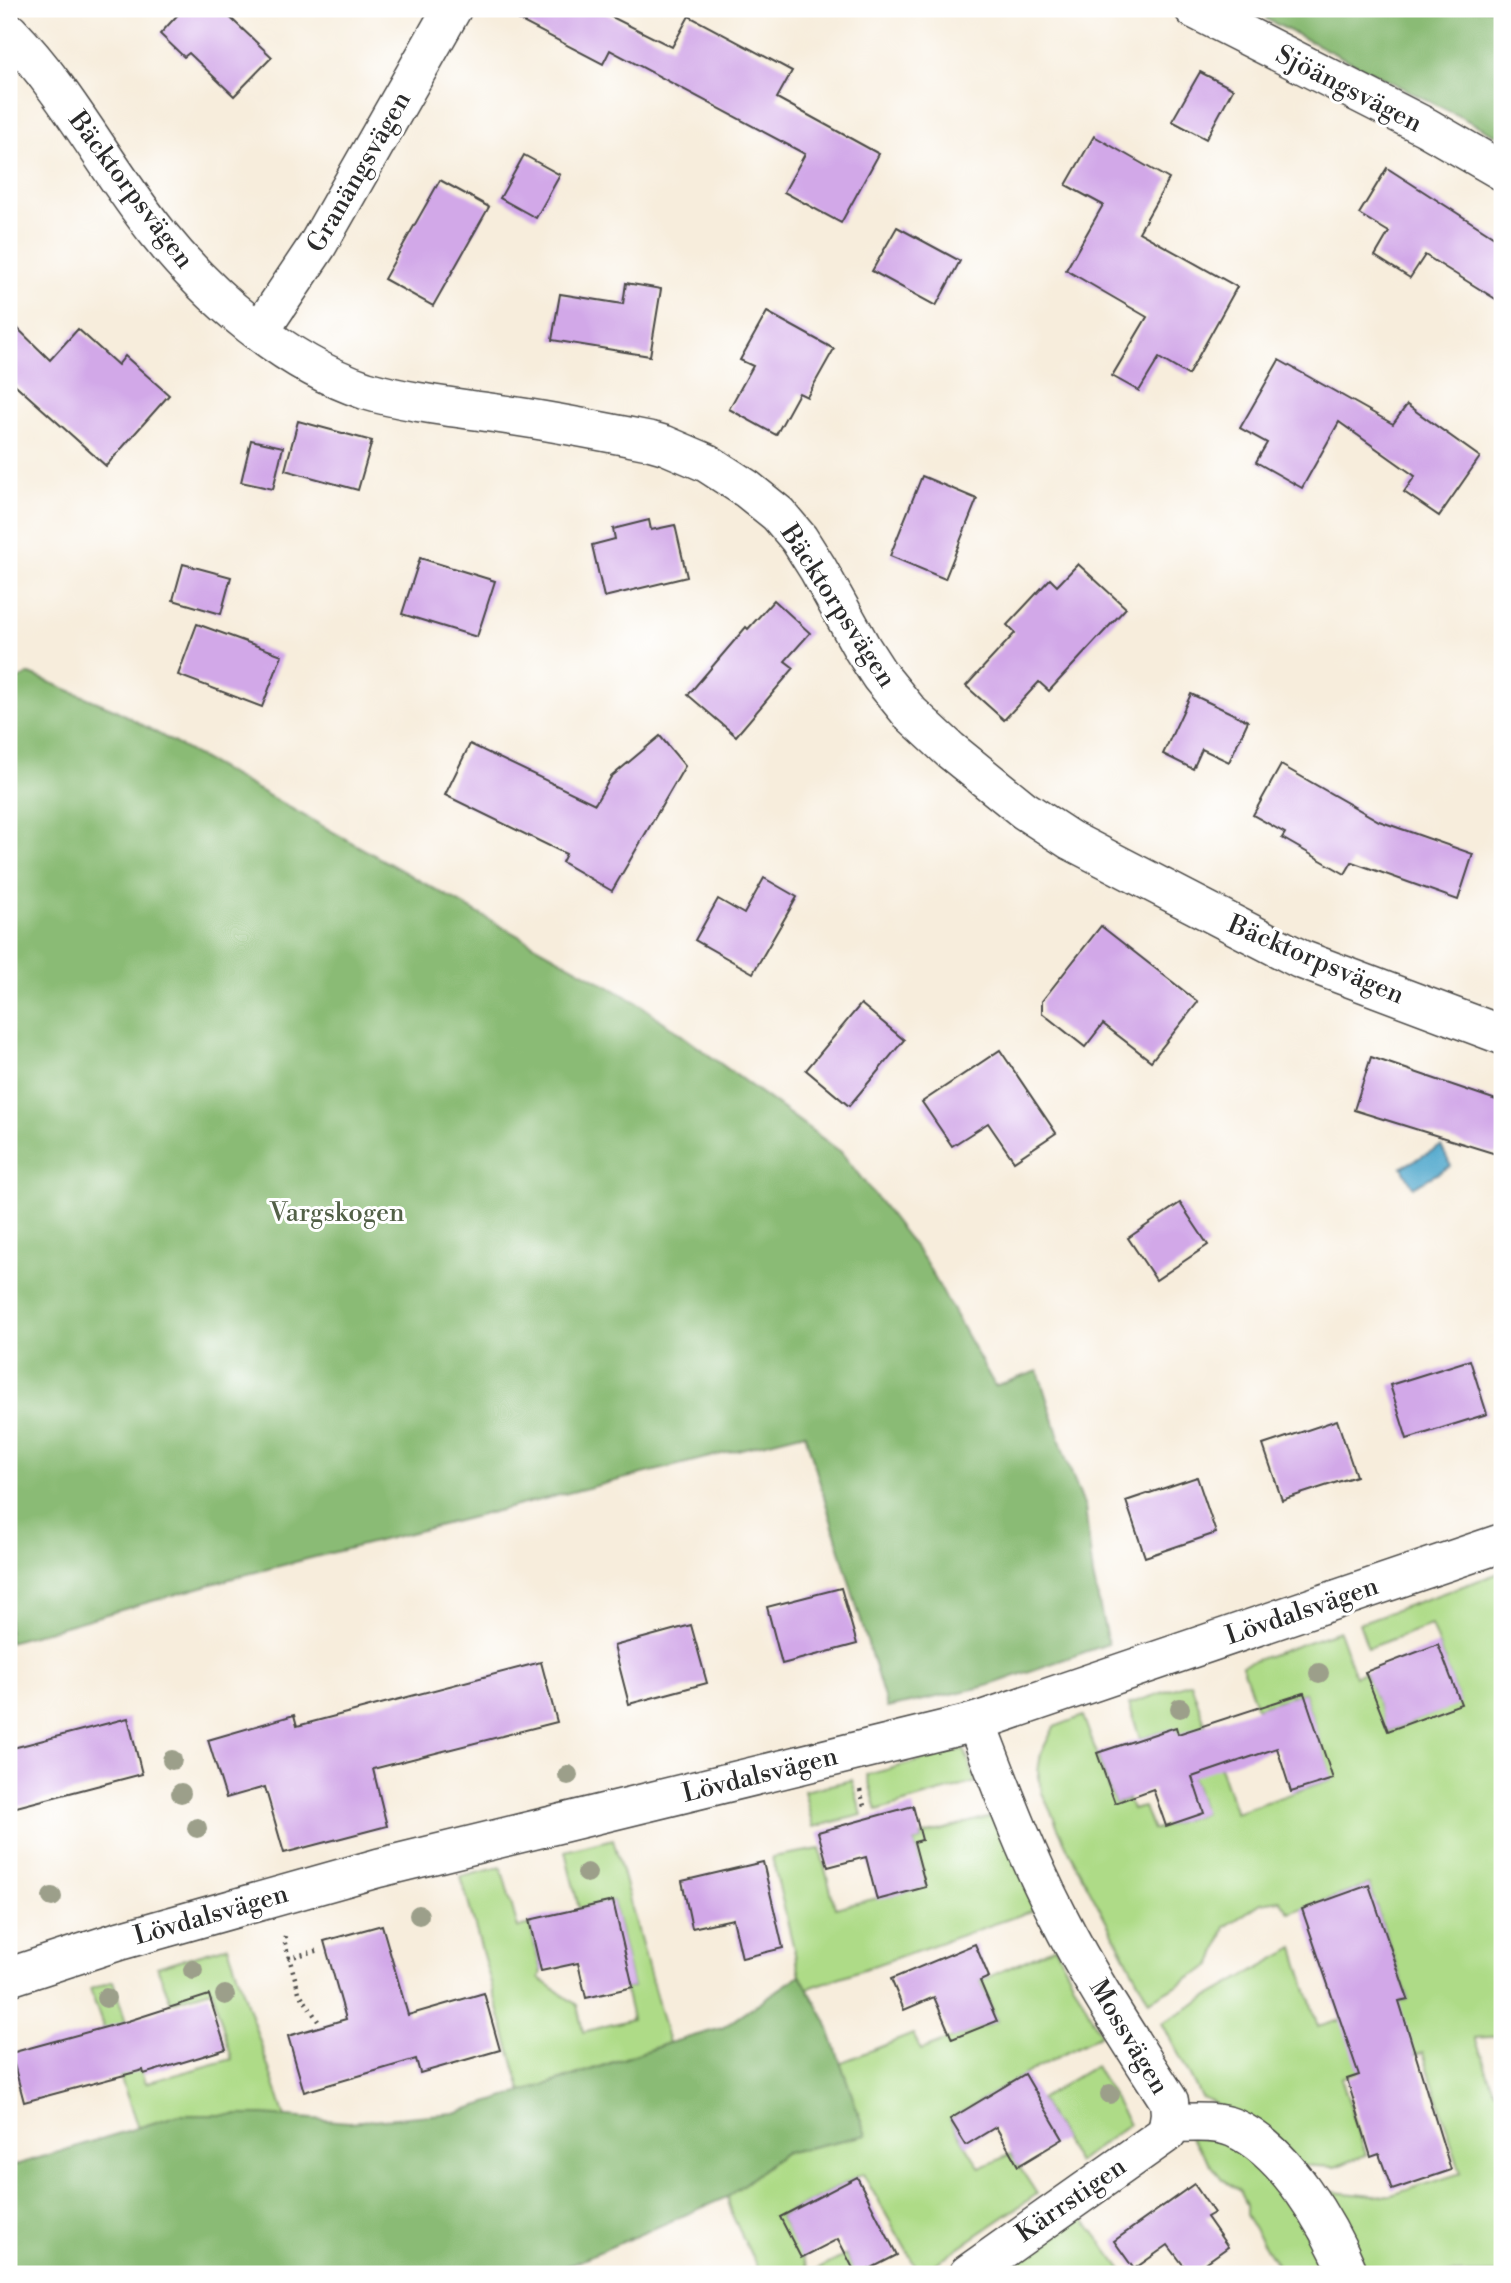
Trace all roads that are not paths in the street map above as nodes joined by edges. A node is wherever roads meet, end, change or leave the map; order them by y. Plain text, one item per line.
1 (452, 9) edge
2 (1194, 9) edge
3 (9, 32) edge
4 (1502, 171) edge
5 (260, 331) junction
6 (1502, 1035) edge
7 (1502, 1544) edge
8 (976, 1722) junction
9 (9, 1977) edge
10 (1169, 2123) junction
11 (968, 2274) edge
12 (1349, 2274) edge

1 - 5 street, Granängsvägen
2 - 4 street, Sjöängsvägen
3 - 5 street, Bäcktorpsvägen
5 - 6 street, Bäcktorpsvägen
7 - 8 street, Lövdalsvägen
8 - 9 street, Lövdalsvägen
8 - 10 street, Mossvägen
10 - 11 street, Kärrstigen
10 - 12 street, Mossvägen

